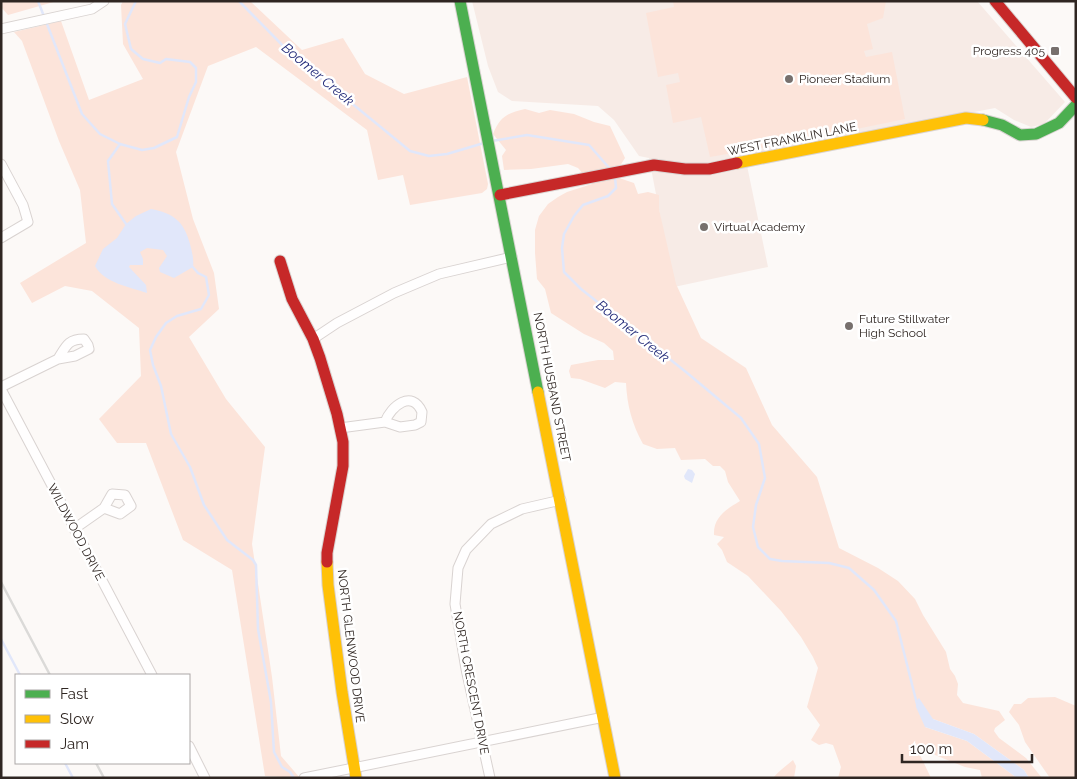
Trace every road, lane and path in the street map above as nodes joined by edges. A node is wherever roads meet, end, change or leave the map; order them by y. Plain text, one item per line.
1 (104, 1) edge
2 (460, 1) edge
3 (995, 1) edge
4 (1, 29) edge
5 (1076, 98) edge
6 (1076, 105) edge
7 (1, 164) edge
8 (500, 195) junction
9 (1, 238) edge
10 (512, 257) junction
11 (280, 261) dead end
12 (313, 339) junction
13 (58, 358) dead end
14 (1, 388) edge
15 (385, 422) dead end
16 (340, 428) junction
17 (561, 500) junction
18 (104, 508) dead end
19 (74, 529) junction
20 (151, 674) edge
21 (604, 717) junction
22 (483, 742) junction
23 (190, 748) edge
24 (355, 773) edge
25 (206, 778) edge
26 (304, 778) edge
27 (490, 778) edge
28 (615, 778) edge

1 - 4 street
2 - 8 street, NORTH HUSBAND STREET
3 - 5 street
6 - 8 street, WEST FRANKLIN LANE
7 - 9 street
8 - 10 street, NORTH HUSBAND STREET
10 - 12 street
10 - 17 street, NORTH HUSBAND STREET
11 - 12 street, NORTH GLENWOOD DRIVE
12 - 16 street, NORTH GLENWOOD DRIVE
13 - 14 street
14 - 19 street, WILDWOOD DRIVE
15 - 16 street
16 - 24 street, NORTH GLENWOOD DRIVE
17 - 21 street, NORTH HUSBAND STREET
17 - 22 street, NORTH CRESCENT DRIVE
18 - 19 street
19 - 20 street, WILDWOOD DRIVE
21 - 22 street
21 - 28 street, NORTH HUSBAND STREET
22 - 24 street
22 - 27 street, NORTH CRESCENT DRIVE
23 - 25 street
24 - 26 street

